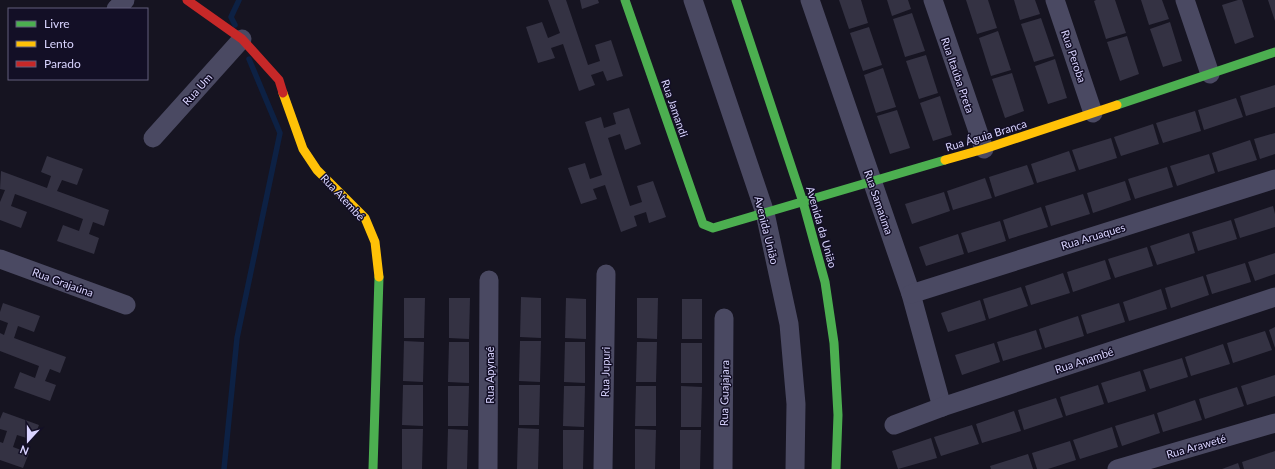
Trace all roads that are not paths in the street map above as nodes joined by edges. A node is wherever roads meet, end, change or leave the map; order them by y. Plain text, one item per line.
1 (125, 0) edge
2 (187, 0) edge
3 (625, 0) edge
4 (693, 0) edge
5 (736, 0) edge
6 (810, 0) edge
7 (933, 0) edge
8 (1055, 0) edge
9 (1185, 0) edge
10 (117, 8) edge
11 (242, 39) junction
12 (1275, 52) edge
13 (1210, 74) junction
14 (1093, 113) junction
15 (153, 138) dead end
16 (984, 149) junction
17 (1275, 179) edge
18 (872, 182) junction
19 (803, 202) junction
20 (765, 213) junction
21 (703, 224) joint
22 (0, 258) edge
23 (606, 274) dead end
24 (489, 280) dead end
25 (911, 294) junction
26 (1275, 297) edge
27 (126, 305) dead end
28 (724, 318) dead end
29 (942, 406) junction
30 (1275, 423) edge
31 (894, 425) dead end
32 (373, 469) edge
33 (488, 469) edge
34 (603, 469) edge
35 (723, 469) edge
36 (795, 469) edge
37 (836, 469) edge
38 (1117, 469) edge

1 - 10 street
2 - 11 street, Rua Atembé
3 - 21 street, Rua Jamandi
4 - 20 street, Avenida União
5 - 19 street, Avenida da União
6 - 18 street, Rua Samaúma
7 - 16 street, Rua Itaúba Preta
8 - 14 street, Rua Peroba
9 - 13 street
11 - 15 street, Rua Um
11 - 32 street, Rua Atembé
12 - 13 street, Rua Águia Branca
13 - 14 street, Rua Águia Branca
14 - 16 street, Rua Águia Branca
16 - 18 street, Rua Águia Branca
17 - 25 street, Rua Aruaques
18 - 19 street, Rua Águia Branca
18 - 25 street, Rua Samaúma
19 - 20 street, Rua Águia Branca
19 - 37 street, Avenida da União
20 - 21 street, Rua Águia Branca
20 - 36 street, Avenida União
22 - 27 street, Rua Grajaúna
23 - 34 street, Rua Jupuri
24 - 33 street, Rua Apynaé
25 - 29 street, Rua Samaúma
26 - 29 street, Rua Anambé
28 - 35 street, Rua Guajajara
29 - 31 street, Rua Anambé
30 - 38 street, Rua Araweté

